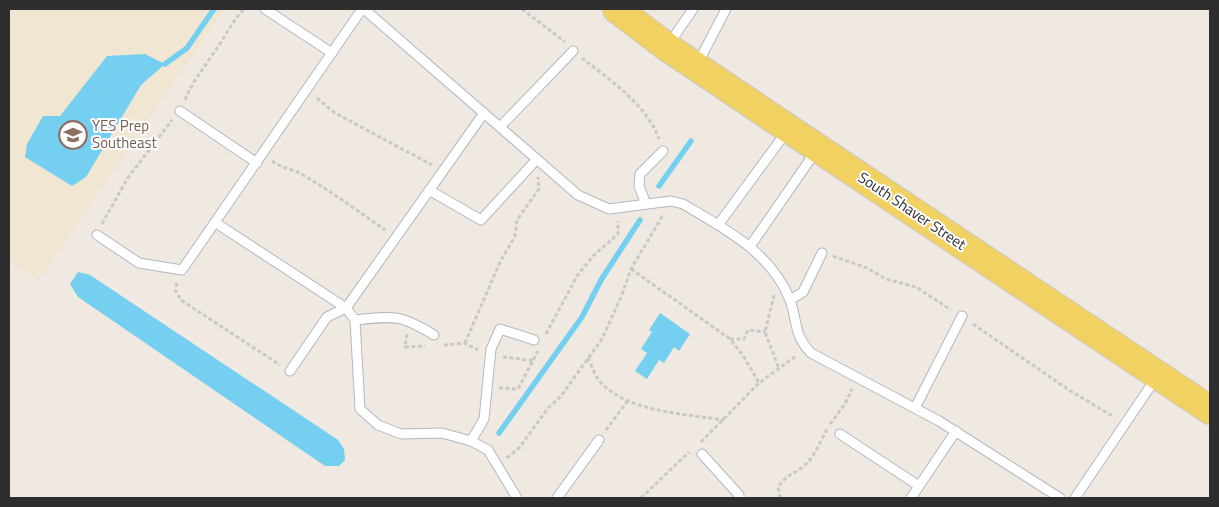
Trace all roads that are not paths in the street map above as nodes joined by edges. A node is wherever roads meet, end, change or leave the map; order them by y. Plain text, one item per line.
1 (264, 9) edge
2 (363, 9) edge
3 (617, 9) edge
4 (693, 9) edge
5 (726, 9) edge
6 (668, 46) junction
7 (573, 51) road end
8 (332, 53) junction
9 (696, 66) junction
10 (180, 112) dead end
11 (484, 113) junction
12 (500, 128) junction
13 (789, 129) junction
14 (818, 148) junction
15 (664, 151) road end
16 (537, 159) junction
17 (257, 163) junction
18 (429, 190) junction
19 (646, 204) junction
20 (216, 223) junction
21 (718, 225) junction
22 (97, 235) dead end
23 (751, 246) junction
24 (822, 253) road end
25 (790, 300) junction
26 (346, 308) junction
27 (962, 316) road end
28 (355, 320) junction
29 (434, 335) dead end
30 (538, 341) road end
31 (290, 371) road end
32 (1158, 375) junction
33 (915, 408) junction
34 (1210, 410) edge
35 (956, 431) junction
36 (840, 434) dead end
37 (599, 440) road end
38 (471, 441) junction
39 (702, 454) dead end
40 (920, 486) junction
41 (517, 498) edge
42 (557, 498) edge
43 (739, 498) edge
44 (911, 498) edge
45 (1060, 498) edge
46 (1075, 498) edge

1 - 8 lane
2 - 8 lane
2 - 11 lane
3 - 6 main road, South Shaver Street
4 - 6 lane
5 - 9 lane
6 - 9 main road, South Shaver Street
7 - 12 lane
8 - 17 lane
9 - 13 main road, South Shaver Street
10 - 17 lane
11 - 12 lane
11 - 18 lane
12 - 16 lane
13 - 14 main road, South Shaver Street
13 - 21 lane
14 - 23 lane
14 - 32 main road, South Shaver Street
15 - 19 lane
16 - 18 lane
16 - 19 lane
17 - 20 lane
18 - 26 lane
19 - 21 lane
20 - 22 lane
20 - 26 lane
21 - 23 lane
23 - 25 lane
24 - 25 lane
25 - 33 lane
26 - 28 lane
26 - 31 lane
27 - 33 lane
28 - 29 lane
28 - 38 lane
30 - 38 lane
32 - 34 main road, South Shaver Street
32 - 46 lane
33 - 35 lane
35 - 40 lane
35 - 45 lane
36 - 40 lane
37 - 42 lane
38 - 41 lane
39 - 43 lane
40 - 44 lane

